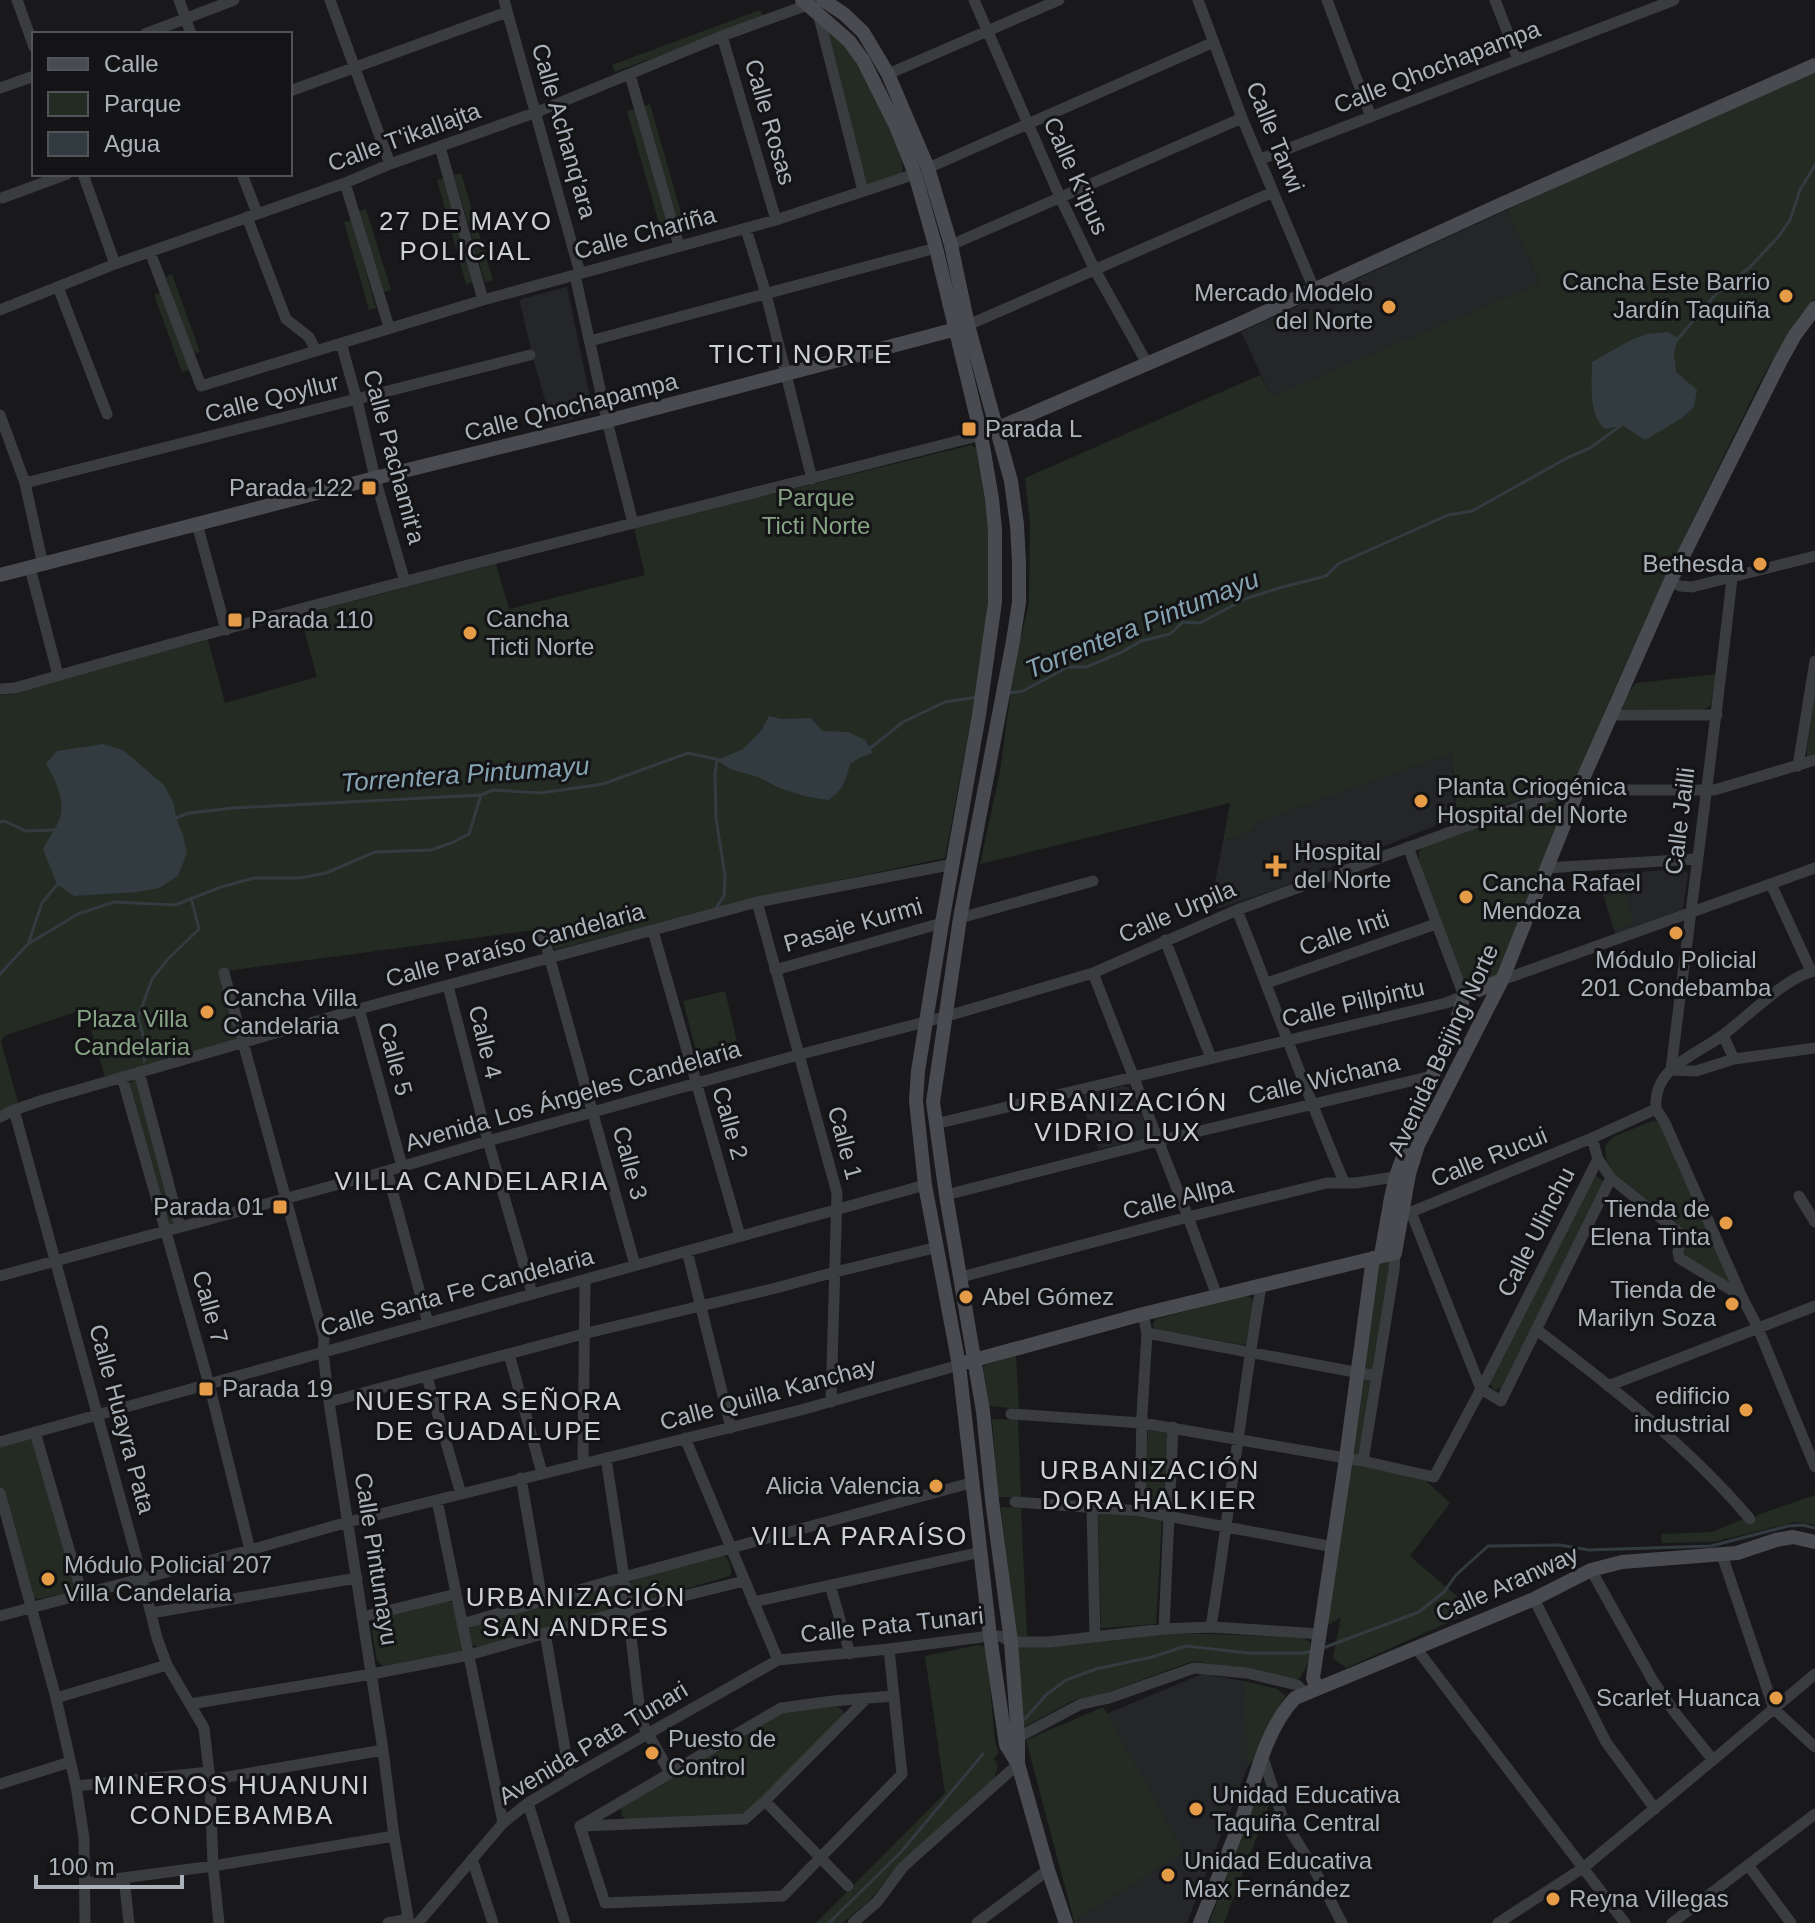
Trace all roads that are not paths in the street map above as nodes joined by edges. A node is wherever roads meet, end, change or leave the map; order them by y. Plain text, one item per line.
1 (17, 0) edge
2 (179, 0) edge
3 (234, 0) edge
4 (330, 0) edge
5 (974, 0) edge
6 (1059, 0) edge
7 (1198, 0) edge
8 (1327, 0) edge
9 (1495, 0) edge
10 (1670, 1) edge
11 (814, 3) edge
12 (506, 6) edge
13 (840, 7) edge
14 (186, 19) junction
15 (988, 31) junction
16 (150, 32) edge
17 (190, 32) edge
18 (722, 36) junction
19 (32, 41) edge
20 (1214, 42) junction
21 (1518, 59) junction
22 (1815, 65) edge
23 (354, 68) junction
24 (888, 74) junction
25 (630, 75) junction
26 (32, 77) edge
27 (0, 88) edge
28 (292, 90) edge
29 (537, 112) junction
30 (1371, 117) junction
31 (1242, 118) junction
32 (1029, 124) junction
33 (440, 147) junction
34 (1261, 159) junction
35 (390, 164) junction
36 (921, 171) junction
37 (62, 176) edge
38 (84, 176) edge
39 (242, 176) edge
40 (345, 183) junction
41 (863, 191) junction
42 (1273, 192) junction
43 (1060, 197) junction
44 (2, 198) edge
45 (252, 215) junction
46 (776, 220) junction
47 (746, 229) junction
48 (679, 246) junction
49 (943, 247) junction
50 (150, 252) junction
51 (115, 264) junction
52 (1095, 270) junction
53 (578, 274) junction
54 (58, 287) junction
55 (1314, 289) junction
56 (766, 294) junction
57 (483, 300) junction
58 (1815, 308) edge
59 (0, 310) edge
60 (389, 327) junction
61 (962, 328) junction
62 (590, 341) junction
63 (341, 343) junction
64 (316, 351) junction
65 (530, 355) dead end
66 (1148, 365) junction
67 (785, 375) junction
68 (357, 400) junction
69 (107, 414) dead end
70 (0, 415) edge
71 (607, 421) junction
72 (998, 430) junction
73 (981, 435) junction
74 (375, 478) junction
75 (812, 479) junction
76 (25, 483) junction
77 (633, 523) junction
78 (197, 524) junction
79 (1815, 556) edge
80 (37, 566) junction
81 (0, 575) edge
82 (1732, 578) junction
83 (405, 582) junction
84 (1670, 582) junction
85 (226, 630) junction
86 (1815, 661) edge
87 (58, 675) junction
88 (0, 689) edge
89 (1610, 715) junction
90 (1717, 715) junction
91 (1815, 760) edge
92 (1798, 766) junction
93 (1705, 789) junction
94 (1578, 790) junction
95 (1408, 847) junction
96 (1696, 859) junction
97 (954, 864) junction
98 (1546, 868) junction
99 (1815, 868) edge
100 (1093, 881) dead end
101 (1771, 884) junction
102 (757, 902) junction
103 (1237, 910) junction
104 (1690, 913) junction
105 (960, 918) junction
106 (942, 923) junction
107 (1436, 924) junction
108 (653, 931) junction
109 (543, 934) dead end
110 (1165, 940) junction
111 (550, 958) junction
112 (775, 970) junction
113 (1813, 971) edge
114 (224, 973) dead end
115 (1093, 973) junction
116 (1502, 980) junction
117 (1267, 983) junction
118 (448, 986) junction
119 (1464, 996) junction
120 (359, 1009) junction
121 (944, 1017) junction
122 (927, 1021) junction
123 (1723, 1035) junction
124 (1288, 1041) junction
125 (242, 1043) junction
126 (1815, 1048) edge
127 (798, 1055) junction
128 (1211, 1058) junction
129 (1734, 1059) junction
130 (1671, 1070) junction
131 (139, 1072) junction
132 (1133, 1076) junction
133 (1432, 1076) junction
134 (122, 1077) junction
135 (696, 1085) junction
136 (1311, 1105) junction
137 (1656, 1109) junction
138 (14, 1110) junction
139 (593, 1113) junction
140 (0, 1117) edge
141 (935, 1124) junction
142 (1592, 1138) junction
143 (488, 1141) junction
144 (1158, 1141) junction
145 (1598, 1159) junction
146 (402, 1166) junction
147 (387, 1171) junction
148 (1402, 1175) junction
149 (1611, 1178) junction
150 (1344, 1182) junction
151 (925, 1185) junction
152 (946, 1195) junction
153 (1799, 1196) dead end
154 (287, 1199) junction
155 (836, 1210) junction
156 (1407, 1211) junction
157 (1188, 1217) junction
158 (1815, 1222) edge
159 (180, 1227) junction
160 (166, 1232) junction
161 (740, 1236) junction
162 (938, 1247) junction
163 (687, 1251) junction
164 (1383, 1255) junction
165 (55, 1261) junction
166 (635, 1265) junction
167 (835, 1272) junction
168 (0, 1276) edge
169 (961, 1277) junction
170 (585, 1281) junction
171 (1261, 1286) junction
172 (532, 1293) junction
173 (1217, 1296) junction
174 (1742, 1297) junction
175 (701, 1306) junction
176 (1815, 1306) edge
177 (1143, 1314) junction
178 (428, 1323) junction
179 (1758, 1328) junction
180 (1537, 1330) junction
181 (1147, 1333) junction
182 (583, 1334) junction
183 (1250, 1351) junction
184 (323, 1352) junction
185 (509, 1354) junction
186 (975, 1359) junction
187 (959, 1365) junction
188 (1358, 1373) junction
189 (1376, 1376) junction
190 (427, 1377) junction
191 (209, 1384) junction
192 (1608, 1386) junction
193 (1481, 1389) junction
194 (329, 1402) junction
195 (831, 1402) junction
196 (98, 1414) junction
197 (1011, 1414) dead end
198 (1142, 1423) junction
199 (1173, 1427) junction
200 (731, 1428) junction
201 (35, 1432) junction
202 (685, 1438) junction
203 (1238, 1440) junction
204 (0, 1442) edge
205 (606, 1458) junction
206 (1346, 1458) junction
207 (1363, 1461) junction
208 (583, 1463) junction
209 (1815, 1467) edge
210 (542, 1473) junction
211 (521, 1478) junction
212 (974, 1482) junction
213 (0, 1493) edge
214 (461, 1494) junction
215 (437, 1500) junction
216 (1015, 1502) dead end
217 (1092, 1506) junction
218 (1140, 1511) junction
219 (1167, 1516) junction
220 (1750, 1519) dead end
221 (348, 1522) junction
222 (1227, 1527) junction
223 (1815, 1542) edge
224 (1334, 1547) junction
225 (731, 1548) junction
226 (250, 1550) junction
227 (981, 1552) junction
228 (1722, 1555) junction
229 (1591, 1570) junction
230 (624, 1577) junction
231 (142, 1578) junction
232 (357, 1578) junction
233 (744, 1581) junction
234 (830, 1585) junction
235 (82, 1594) junction
236 (456, 1594) junction
237 (1534, 1599) junction
238 (542, 1600) junction
239 (753, 1602) junction
240 (31, 1608) junction
241 (627, 1610) junction
242 (151, 1613) junction
243 (0, 1616) edge
244 (362, 1617) junction
245 (462, 1624) junction
246 (1211, 1627) junction
247 (1164, 1629) junction
248 (545, 1633) junction
249 (990, 1636) junction
250 (1095, 1636) junction
251 (1011, 1642) junction
252 (1319, 1644) junction
253 (1416, 1648) junction
254 (889, 1649) junction
255 (850, 1654) junction
256 (469, 1655) junction
257 (778, 1660) junction
258 (167, 1665) junction
259 (372, 1674) junction
260 (1815, 1674) edge
261 (1310, 1692) junction
262 (893, 1696) junction
263 (56, 1698) junction
264 (867, 1698) junction
265 (190, 1704) junction
266 (1774, 1709) junction
267 (647, 1733) junction
268 (1012, 1741) junction
269 (1815, 1747) edge
270 (383, 1750) junction
271 (1263, 1758) junction
272 (1713, 1760) junction
273 (70, 1762) junction
274 (1018, 1764) junction
275 (670, 1773) junction
276 (209, 1776) junction
277 (570, 1778) junction
278 (0, 1784) edge
279 (76, 1786) junction
280 (621, 1801) junction
281 (765, 1801) junction
282 (528, 1803) junction
283 (1655, 1809) junction
284 (1815, 1814) edge
285 (503, 1823) junction
286 (629, 1824) junction
287 (580, 1826) junction
288 (394, 1836) junction
289 (821, 1858) junction
290 (472, 1859) junction
291 (1748, 1865) junction
292 (213, 1866) junction
293 (1583, 1868) junction
294 (1048, 1870) junction
295 (124, 1878) junction
296 (85, 1883) junction
297 (848, 1886) dead end
298 (412, 1922) edge
299 (85, 1923) edge
300 (129, 1923) edge
301 (219, 1923) edge
302 (388, 1923) edge
303 (493, 1923) edge
304 (565, 1923) edge
305 (853, 1923) edge
306 (977, 1923) edge
307 (1066, 1923) edge
308 (1200, 1923) edge
309 (1342, 1923) edge
310 (1498, 1923) edge
311 (1624, 1923) edge
312 (1672, 1923) edge
313 (1791, 1923) edge

1 - 19 street
2 - 14 street
3 - 14 street
4 - 23 street
5 - 15 street, Calle K'ipus
6 - 15 street
7 - 20 street, Calle Tarwi
8 - 30 street
9 - 21 street
10 - 21 street, Calle Qhochapampa
11 - 13 main road
11 - 18 street, Calle T'ikallajta
11 - 36 main road
11 - 41 street
12 - 23 street
12 - 29 street, Calle Achanq'ara
13 - 24 main road
14 - 16 street
14 - 17 street
15 - 24 street
15 - 32 street, Calle K'ipus
18 - 25 street, Calle T'ikallajta
18 - 46 street, Calle Rosas
20 - 31 street, Calle Tarwi
20 - 32 street, Calle Chariña
21 - 30 street, Calle Qhochapampa
22 - 55 main road
23 - 28 street
23 - 35 street
24 - 36 main road
25 - 29 street, Calle T'ikallajta
25 - 48 street
26 - 27 street
29 - 33 street, Calle T'ikallajta
29 - 53 street, Calle Achanq'ara
30 - 34 street, Calle Qhochapampa
31 - 34 street, Calle Tarwi
31 - 43 street
32 - 36 street, Calle Chariña
32 - 43 street, Calle K'ipus
33 - 35 street, Calle T'ikallajta
33 - 57 street
34 - 42 street, Calle Tarwi
35 - 40 street, Calle T'ikallajta
36 - 41 street, Calle Chariña
36 - 49 main road
37 - 44 street
38 - 51 street
39 - 45 street
40 - 45 street, Calle T'ikallajta
40 - 60 street
41 - 46 street, Calle Chariña
42 - 52 street, Calle Qhochapampa
42 - 55 street, Calle Tarwi
43 - 49 street
43 - 52 street, Calle K'ipus
45 - 50 street, Calle T'ikallajta
45 - 64 street
46 - 47 street, Calle Chariña
47 - 48 street, Calle Chariña
47 - 56 street
48 - 53 street, Calle Chariña
49 - 56 street
49 - 61 main road
50 - 51 street, Calle T'ikallajta
50 - 64 street, Calle Chariña
51 - 54 street, Calle T'ikallajta
52 - 61 street, Calle Qhochapampa
52 - 66 street, Calle K'ipus
53 - 57 street, Calle Chariña
53 - 62 street, Calle Achanq'ara
54 - 59 street, Calle T'ikallajta
54 - 69 street
55 - 66 main road
56 - 62 street
56 - 67 street
57 - 60 street, Calle Chariña
58 - 84 main road, Avenida Beijing Norte
60 - 63 street, Calle Chariña
61 - 67 main road, Calle Qhochapampa
61 - 72 main road
61 - 73 main road
62 - 71 street, Calle Achanq'ara
63 - 64 street, Calle Chariña
63 - 68 street, Calle Pachamit'a
65 - 68 street, Calle Qoyllur
66 - 72 main road
67 - 71 main road, Calle Qhochapampa
67 - 75 street
68 - 74 street, Calle Pachamit'a
68 - 76 street, Calle Qoyllur
70 - 76 street
71 - 74 main road, Calle Qhochapampa
71 - 77 street, Calle Achanq'ara
72 - 73 main road
72 - 105 main road
73 - 75 street
73 - 97 main road
74 - 78 main road, Calle Qhochapampa
74 - 83 street, Calle Pachamit'a
75 - 77 street
76 - 80 street
77 - 83 street
78 - 80 main road, Calle Qhochapampa
78 - 85 street
79 - 82 street
80 - 81 main road, Calle Qhochapampa
80 - 87 street
82 - 84 street
82 - 90 street, Calle Jailli
83 - 85 street
84 - 89 main road, Avenida Beijing Norte
85 - 87 street
86 - 92 street
87 - 88 street
89 - 90 street
89 - 94 main road, Avenida Beijing Norte
90 - 93 street, Calle Jailli
91 - 92 street, Calle Urpila
92 - 93 street, Calle Urpila
93 - 94 street, Calle Urpila
93 - 96 street, Calle Jailli
94 - 95 street, Calle Urpila
94 - 98 main road, Avenida Beijing Norte
95 - 103 street, Calle Urpila
95 - 107 street
96 - 98 street
96 - 104 street, Calle Jailli
97 - 102 street, Calle Paraíso Candelaria
97 - 106 main road
98 - 116 main road, Avenida Beijing Norte
99 - 101 street, Calle Pillpintu
100 - 105 street, Pasaje Kurmi
101 - 104 street, Calle Pillpintu
101 - 113 street
102 - 108 street, Calle Paraíso Candelaria
102 - 112 street, Calle 1
103 - 110 street, Calle Urpila
103 - 117 street
104 - 116 street, Calle Pillpintu
104 - 130 street, Calle Jailli
105 - 121 main road
106 - 112 street, Pasaje Kurmi
106 - 122 main road
107 - 117 street, Calle Inti
107 - 119 street
108 - 111 street, Calle Paraíso Candelaria
108 - 135 street, Calle 2
109 - 111 street, Calle 3
110 - 115 street, Calle Urpila
110 - 128 street
111 - 118 street, Calle Paraíso Candelaria
111 - 139 street, Calle 3
112 - 127 street, Calle 1
113 - 123 street
114 - 125 street, Calle Pintumayu
115 - 121 street, Calle Urpila
115 - 132 street
116 - 119 main road, Calle Pillpintu
116 - 148 main road, Avenida Beijing Norte
117 - 124 street
118 - 120 street, Calle Paraíso Candelaria
118 - 143 street, Calle 4
119 - 124 street, Calle Pillpintu
119 - 133 main road, Avenida Beijing Norte
120 - 125 street, Calle Paraíso Candelaria
120 - 146 street, Calle 5
121 - 122 street, Calle Urpila
121 - 141 main road
122 - 127 street, Avenida Los Ángeles Candelaria
122 - 151 main road
123 - 129 street
123 - 130 street
124 - 128 street, Calle Pillpintu
124 - 136 street
125 - 131 street, Calle Paraíso Candelaria
125 - 154 street, Calle Pintumayu
126 - 129 street
127 - 135 street, Avenida Los Ángeles Candelaria
127 - 155 street, Calle 1
128 - 132 street, Calle Pillpintu
129 - 130 street
130 - 137 street
131 - 134 street, Calle Paraíso Candelaria
131 - 159 street
132 - 141 street, Calle Pillpintu
132 - 144 street
133 - 136 street, Calle Wichana
133 - 148 main road, Avenida Beijing Norte
134 - 138 street, Calle Paraíso Candelaria
134 - 160 street, Calle 7
135 - 139 street, Avenida Los Ángeles Candelaria
135 - 161 street, Calle 2
136 - 144 street, Calle Wichana
136 - 150 street
137 - 142 street
137 - 174 street
138 - 140 street, Calle Paraíso Candelaria
138 - 165 street, Calle Huayra Pata
139 - 143 street, Avenida Los Ángeles Candelaria
139 - 166 street, Calle 3
141 - 152 main road
142 - 145 street, Calle Ulinchu
142 - 156 street, Calle Rucui
143 - 146 street, Avenida Los Ángeles Candelaria
143 - 172 street, Calle 4
144 - 152 street, Calle Wichana
144 - 157 street
145 - 149 street
145 - 193 street, Calle Ulinchu
146 - 147 street, Avenida Los Ángeles Candelaria
147 - 154 street, Avenida Los Ángeles Candelaria
147 - 178 street
148 - 150 street, Calle Allpa
148 - 156 main road, Avenida Beijing Norte
148 - 164 main road, Avenida Beijing Norte
149 - 174 street
149 - 180 street
150 - 157 street, Calle Allpa
151 - 155 street, Calle Santa Fe Candelaria
151 - 162 main road
152 - 169 main road
153 - 158 street
154 - 159 street, Avenida Los Ángeles Candelaria
154 - 184 street, Calle Pintumayu
155 - 161 street, Calle Santa Fe Candelaria
155 - 167 street, Calle 1
156 - 164 main road, Avenida Beijing Norte
156 - 193 street
157 - 169 street, Calle Allpa
157 - 173 street
159 - 160 street, Avenida Los Ángeles Candelaria
160 - 165 street, Avenida Los Ángeles Candelaria
160 - 191 street, Calle 7
161 - 163 street, Calle Santa Fe Candelaria
162 - 167 street
162 - 187 main road
163 - 166 street, Calle Santa Fe Candelaria
163 - 175 street
164 - 171 main road, Calle Quilla Kanchay
164 - 188 main road, Avenida Beijing Norte
164 - 189 street, Avenida Beijing Norte
165 - 168 street, Avenida Los Ángeles Candelaria
165 - 196 street, Calle Huayra Pata
166 - 170 street, Calle Santa Fe Candelaria
167 - 175 street
167 - 195 street, Calle 1
169 - 186 main road
170 - 172 street, Calle Santa Fe Candelaria
170 - 182 street
171 - 173 main road, Calle Quilla Kanchay
171 - 183 street
172 - 178 street, Calle Santa Fe Candelaria
173 - 177 main road, Calle Quilla Kanchay
174 - 179 street
175 - 182 street
175 - 200 street
176 - 179 street
177 - 181 street
177 - 186 main road, Calle Quilla Kanchay
178 - 184 street, Calle Santa Fe Candelaria
179 - 192 street
179 - 209 street
180 - 192 street
180 - 193 street
181 - 183 street
181 - 198 street
182 - 185 street
182 - 208 street
183 - 188 street
183 - 203 street
184 - 191 street, Calle Santa Fe Candelaria
184 - 194 street, Calle Pintumayu
185 - 190 street
185 - 210 street
186 - 187 main road, Calle Quilla Kanchay
186 - 251 main road
187 - 195 street, Calle Quilla Kanchay
187 - 212 main road
188 - 189 street
188 - 206 main road, Avenida Beijing Norte
189 - 207 street, Avenida Beijing Norte
190 - 194 street
190 - 214 street
191 - 196 street, Calle Santa Fe Candelaria
191 - 226 street, Calle 7
192 - 220 street
193 - 207 street, Calle Ulinchu
194 - 221 street, Calle Pintumayu
195 - 200 street, Calle Quilla Kanchay
196 - 201 street, Calle Santa Fe Candelaria
196 - 231 street, Calle Huayra Pata
197 - 198 street
198 - 199 street
198 - 218 street
199 - 203 street
199 - 219 street
200 - 202 street, Calle Quilla Kanchay
201 - 204 street, Calle Santa Fe Candelaria
201 - 235 street
202 - 205 street, Calle Quilla Kanchay
202 - 225 street
203 - 206 street
203 - 222 street
205 - 208 street, Calle Quilla Kanchay
205 - 230 street
206 - 207 street
206 - 224 main road, Avenida Beijing Norte
208 - 210 street, Calle Quilla Kanchay
210 - 211 street, Calle Quilla Kanchay
211 - 214 street, Calle Quilla Kanchay
211 - 238 street
212 - 225 street
212 - 227 main road
213 - 240 street
214 - 215 street, Calle Quilla Kanchay
215 - 221 street, Calle Quilla Kanchay
215 - 236 street
216 - 217 street
217 - 218 street
217 - 250 street
218 - 219 street
219 - 222 street
219 - 247 street
221 - 226 street, Calle Quilla Kanchay
221 - 232 street, Calle Pintumayu
222 - 224 street
222 - 246 street
223 - 228 main road, Calle Aranway
224 - 252 main road, Avenida Beijing Norte
225 - 230 street
225 - 233 street
226 - 231 street, Calle Quilla Kanchay
227 - 234 street
227 - 249 main road
228 - 229 main road, Calle Aranway
228 - 266 street
229 - 237 main road, Calle Aranway
229 - 272 street
230 - 238 street
230 - 241 street
231 - 235 street, Calle Quilla Kanchay
231 - 242 street, Calle Huayra Pata
232 - 242 street
232 - 244 street, Calle Pintumayu
233 - 239 street
233 - 241 street
234 - 239 street
234 - 255 street
235 - 240 street
236 - 244 street
236 - 245 street
237 - 253 main road, Calle Aranway
237 - 283 street
238 - 245 street
239 - 257 street
240 - 243 street
240 - 263 street
241 - 248 street
241 - 267 street
242 - 258 street, Calle Huayra Pata
244 - 259 street, Calle Pintumayu
245 - 256 street
246 - 247 street, Calle Pata Tunari
246 - 252 street, Calle Pata Tunari
247 - 250 street, Calle Pata Tunari
248 - 256 street
248 - 277 street
249 - 251 street, Calle Pata Tunari
249 - 254 street, Calle Pata Tunari
249 - 268 main road
250 - 251 street, Calle Pata Tunari
251 - 268 main road
252 - 261 main road, Avenida Beijing Norte
253 - 261 main road, Calle Aranway
253 - 293 street
254 - 255 street, Calle Pata Tunari
254 - 262 street
255 - 257 street, Calle Pata Tunari
256 - 259 street
256 - 285 street
257 - 267 street, Avenida Pata Tunari
258 - 263 street
258 - 265 street, Calle Huayra Pata
259 - 265 street
259 - 270 street, Calle Pintumayu
260 - 266 street
261 - 268 street
261 - 271 main road
262 - 264 street
262 - 289 street
263 - 273 street
264 - 275 street
264 - 281 street
265 - 276 street, Calle Huayra Pata
266 - 269 street
266 - 272 street
267 - 275 street
267 - 277 street, Avenida Pata Tunari
268 - 274 main road
270 - 276 street
270 - 288 street, Calle Pintumayu
271 - 308 main road
271 - 309 street
272 - 283 street
273 - 278 street
273 - 279 street
274 - 294 main road
274 - 305 street
275 - 280 street
276 - 279 street
276 - 292 street, Calle Huayra Pata
277 - 282 street, Avenida Pata Tunari
279 - 296 street
280 - 286 street
280 - 287 street
281 - 286 street
281 - 289 street
282 - 285 street, Avenida Pata Tunari
282 - 304 street
283 - 293 street
284 - 291 street
285 - 290 street, Avenida Pata Tunari
286 - 287 street
287 - 289 street
288 - 292 street
288 - 298 street, Calle Pintumayu
289 - 297 street
290 - 298 street, Avenida Pata Tunari
290 - 303 street
291 - 312 street
291 - 313 street
292 - 295 street
292 - 301 street, Calle Huayra Pata
293 - 310 street
293 - 311 street
294 - 306 street
294 - 307 main road
295 - 296 street
295 - 300 street
296 - 299 street
298 - 302 street

